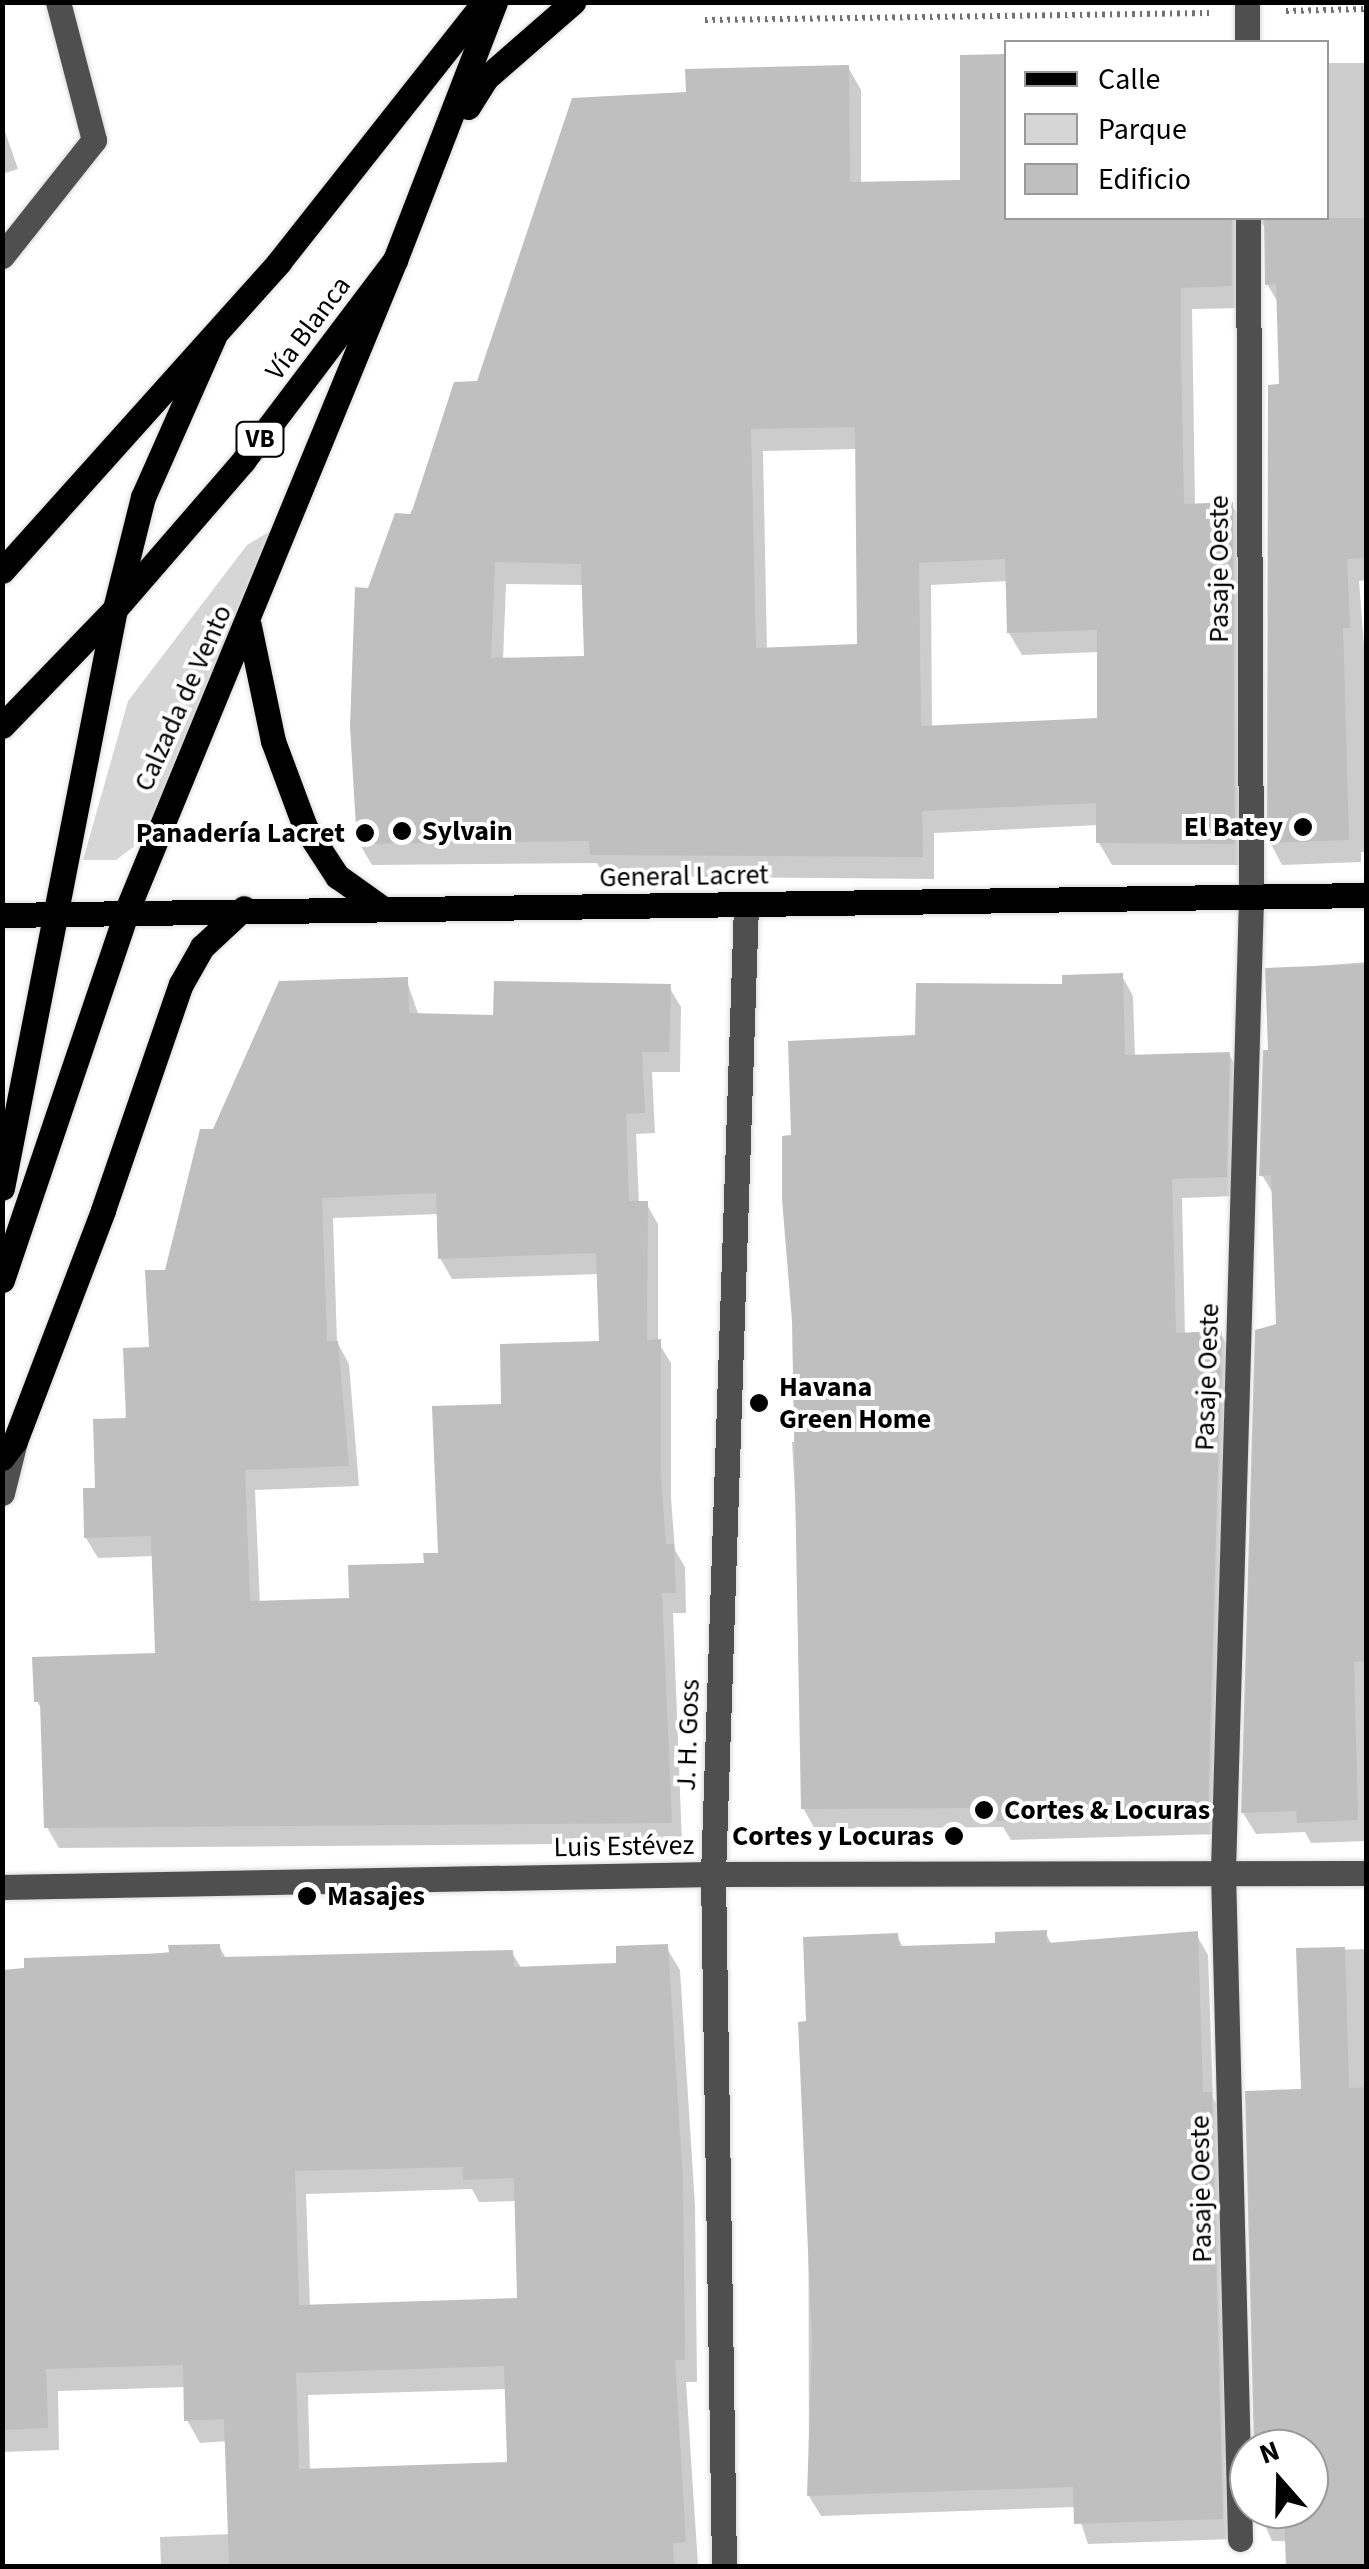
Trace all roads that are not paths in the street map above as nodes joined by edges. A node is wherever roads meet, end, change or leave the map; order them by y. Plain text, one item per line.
1 (58, 2) edge
2 (484, 2) edge
3 (495, 2) edge
4 (572, 2) edge
5 (1247, 7) edge
6 (1247, 40) edge
7 (434, 163) junction
8 (1248, 220) edge
9 (2, 256) edge
10 (395, 260) junction
11 (214, 337) junction
12 (2, 571) edge
13 (115, 609) junction
14 (249, 625) junction
15 (2, 726) edge
16 (1366, 895) edge
17 (1250, 897) junction
18 (746, 905) junction
19 (244, 908) junction
20 (127, 910) junction
21 (387, 910) junction
22 (52, 914) junction
23 (2, 915) edge
24 (2, 1188) edge
25 (2, 1280) edge
26 (9, 1449) edge
27 (2, 1493) edge
28 (1223, 1871) junction
29 (1366, 1873) edge
30 (713, 1874) junction
31 (2, 1887) edge
32 (1240, 2539) dead end
33 (724, 2566) edge

1 - 9 street
2 - 11 main road
3 - 7 main road, Vía Blanca / VB
4 - 7 main road
5 - 6 street
7 - 10 main road, Vía Blanca / VB
8 - 17 street, Pasaje Oeste
10 - 13 main road, Vía Blanca / VB
10 - 14 main road, Calzada de Vento
11 - 12 main road
11 - 13 main road
13 - 15 main road, Vía Blanca / VB
13 - 22 main road
14 - 20 main road, Calzada de Vento
14 - 21 main road
16 - 17 main road, General Lacret
17 - 18 main road, General Lacret
17 - 28 street, Pasaje Oeste
18 - 21 main road, General Lacret
18 - 30 street, J. H. Goss
19 - 20 main road, General Lacret
19 - 21 main road, General Lacret
19 - 26 main road
20 - 22 main road, General Lacret
20 - 25 main road, Calzada de Vento
22 - 23 main road, General Lacret
22 - 24 main road
26 - 27 street
28 - 29 street, Luis Estévez
28 - 30 street, Luis Estévez
28 - 32 street, Pasaje Oeste
30 - 31 street, Luis Estévez
30 - 33 street, J. H. Goss

